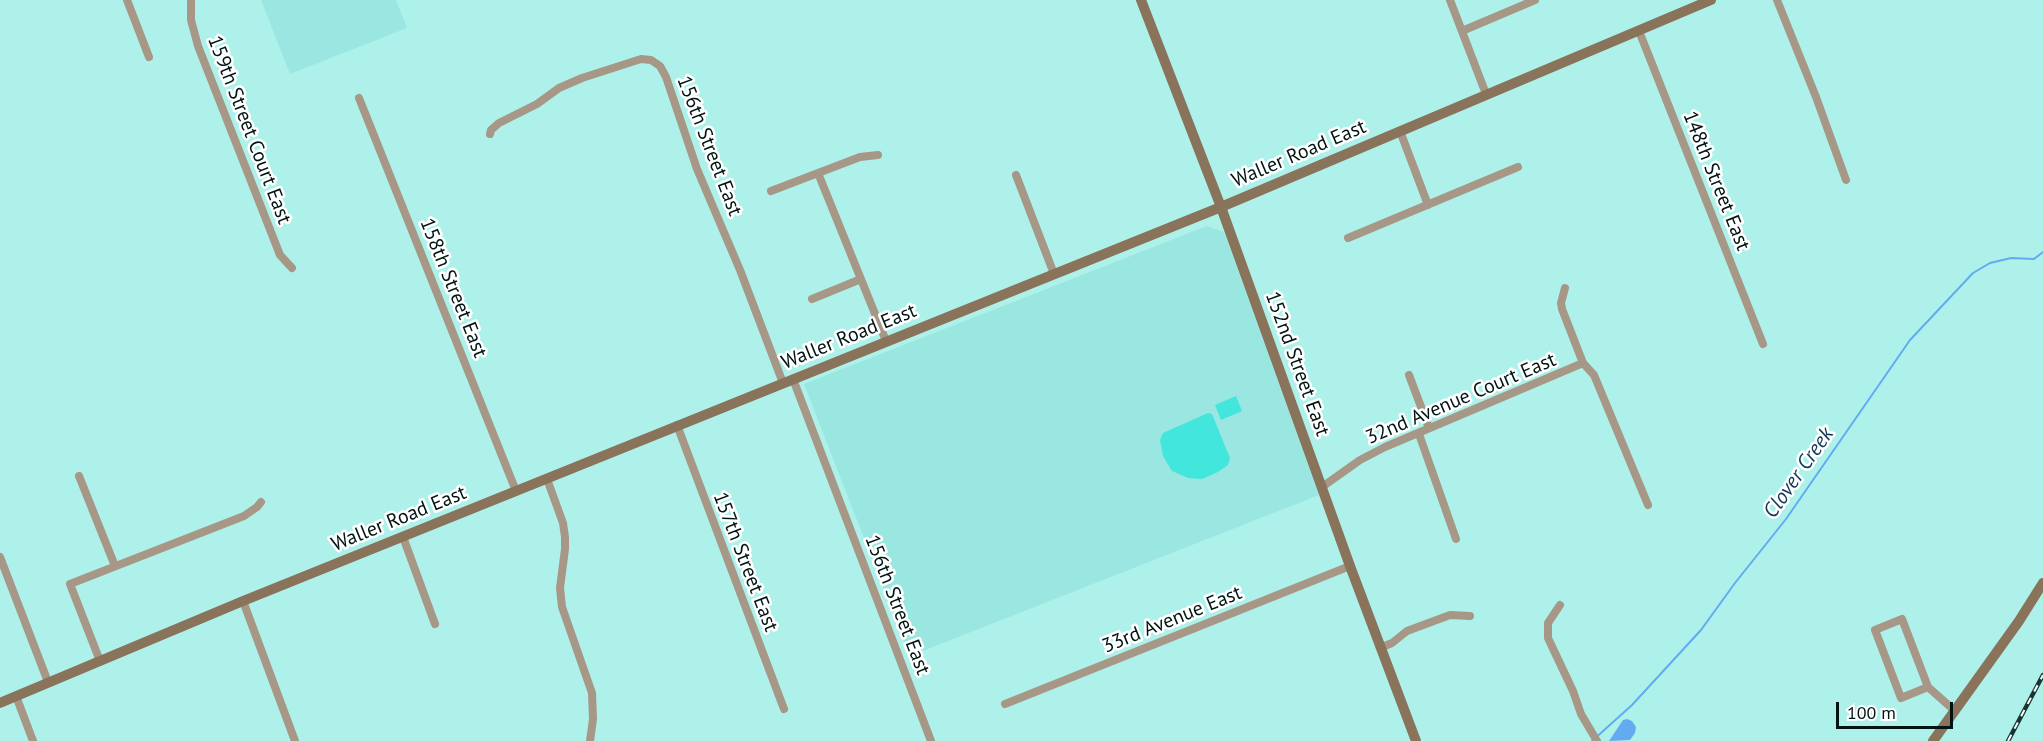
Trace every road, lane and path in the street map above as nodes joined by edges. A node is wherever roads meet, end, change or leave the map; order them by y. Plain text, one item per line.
1 (127, 0) edge
2 (190, 0) edge
3 (1141, 0) edge
4 (1450, 0) edge
5 (1535, 0) edge
6 (1776, 0) edge
7 (1708, 1) edge
8 (1462, 31) junction
9 (1639, 31) junction
10 (148, 57) dead end
11 (1486, 94) junction
12 (359, 98) dead end
13 (1400, 131) junction
14 (490, 134) dead end
15 (878, 155) dead end
16 (1518, 167) dead end
17 (818, 172) junction
18 (1016, 175) dead end
19 (1846, 180) dead end
20 (771, 191) dead end
21 (1428, 205) junction
22 (1221, 207) junction
23 (1348, 238) dead end
24 (292, 268) dead end
25 (1054, 274) junction
26 (861, 279) junction
27 (1565, 288) dead end
28 (812, 299) dead end
29 (886, 341) junction
30 (1763, 344) dead end
31 (1584, 363) junction
32 (1409, 375) dead end
33 (788, 381) junction
34 (677, 425) junction
35 (1429, 428) junction
36 (1419, 434) junction
37 (79, 476) dead end
38 (547, 479) junction
39 (1322, 487) junction
40 (516, 491) junction
41 (261, 502) dead end
42 (1648, 505) dead end
43 (403, 537) junction
44 (1456, 539) dead end
45 (0, 557) edge
46 (115, 566) junction
47 (1350, 566) junction
48 (2043, 584) edge
49 (243, 601) junction
50 (1560, 605) dead end
51 (1470, 616) dead end
52 (435, 624) dead end
53 (1380, 648) junction
54 (100, 661) junction
55 (48, 682) junction
56 (1928, 687) junction
57 (16, 696) junction
58 (0, 703) edge
59 (1005, 704) dead end
60 (784, 709) dead end
61 (1955, 711) junction
62 (33, 741) edge
63 (295, 741) edge
64 (590, 741) edge
65 (931, 741) edge
66 (1416, 741) edge
67 (1597, 741) edge
68 (1933, 741) edge

1 - 10 street
2 - 24 street, 159th Street Court East
3 - 22 street, 152nd Street East
4 - 8 street
5 - 8 street
6 - 19 street
7 - 9 street, Waller Road East
8 - 11 street
9 - 11 street, Waller Road East
9 - 30 street, 148th Street East
11 - 13 street, Waller Road East
12 - 40 street, 158th Street East
13 - 21 street
13 - 22 street, Waller Road East
14 - 33 street, 156th Street East
15 - 17 street
16 - 21 street
17 - 20 street
17 - 26 street
18 - 25 street
21 - 23 street
22 - 25 street, Waller Road East
22 - 39 street, 152nd Street East
25 - 29 street, Waller Road East
26 - 28 street
26 - 29 street
27 - 31 street
29 - 33 street, Waller Road East
31 - 35 street, 32nd Avenue Court East
31 - 42 street
32 - 35 street
33 - 34 street, Waller Road East
33 - 65 street, 156th Street East
34 - 38 street, Waller Road East
34 - 60 street, 157th Street East
35 - 36 street, 32nd Avenue Court East
36 - 39 street, 32nd Avenue Court East
36 - 44 street
37 - 46 street
38 - 40 street, Waller Road East
38 - 64 street
39 - 47 street, 152nd Street East
40 - 43 street, Waller Road East
41 - 46 street
43 - 49 street, Waller Road East
43 - 52 street
45 - 55 street
46 - 54 street
47 - 53 street, 152nd Street East
47 - 59 street, 33rd Avenue East
48 - 61 street
49 - 54 street, Waller Road East
49 - 63 street
50 - 67 street
51 - 53 street
53 - 66 street, 152nd Street East
54 - 55 street, Waller Road East
55 - 57 street, Waller Road East
56 - 56 street
56 - 61 street
57 - 58 street, Waller Road East
57 - 62 street
61 - 68 street

